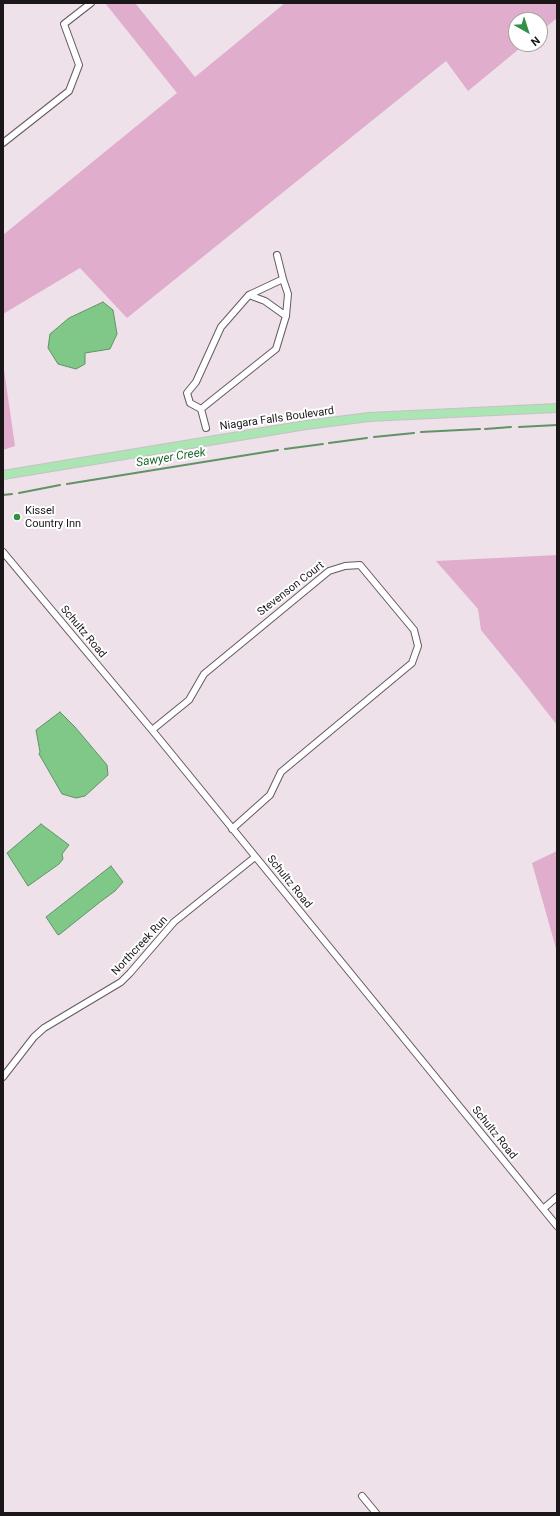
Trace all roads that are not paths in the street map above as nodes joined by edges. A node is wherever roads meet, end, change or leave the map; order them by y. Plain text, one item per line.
1 (91, 3) edge
2 (3, 143) edge
3 (277, 255) dead end
4 (283, 279) junction
5 (249, 295) junction
6 (286, 316) junction
7 (557, 408) edge
8 (201, 409) junction
9 (206, 428) dead end
10 (3, 475) edge
11 (3, 552) edge
12 (152, 730) junction
13 (232, 829) junction
14 (255, 857) junction
15 (3, 1076) edge
16 (557, 1197) edge
17 (543, 1208) junction
18 (557, 1226) edge
19 (362, 1496) dead end
20 (376, 1513) edge

1 - 2 street
3 - 4 street
4 - 5 street
4 - 6 street
5 - 6 street
5 - 8 street
6 - 8 street
7 - 10 main road, Niagara Falls Boulevard
8 - 9 street
11 - 12 street, Schultz Road
12 - 13 street, Schultz Road
12 - 13 street, Stevenson Court
13 - 14 street, Schultz Road
14 - 15 street, Northcreek Run
14 - 17 street, Schultz Road
16 - 17 street
17 - 18 street, Schultz Road
19 - 20 street

